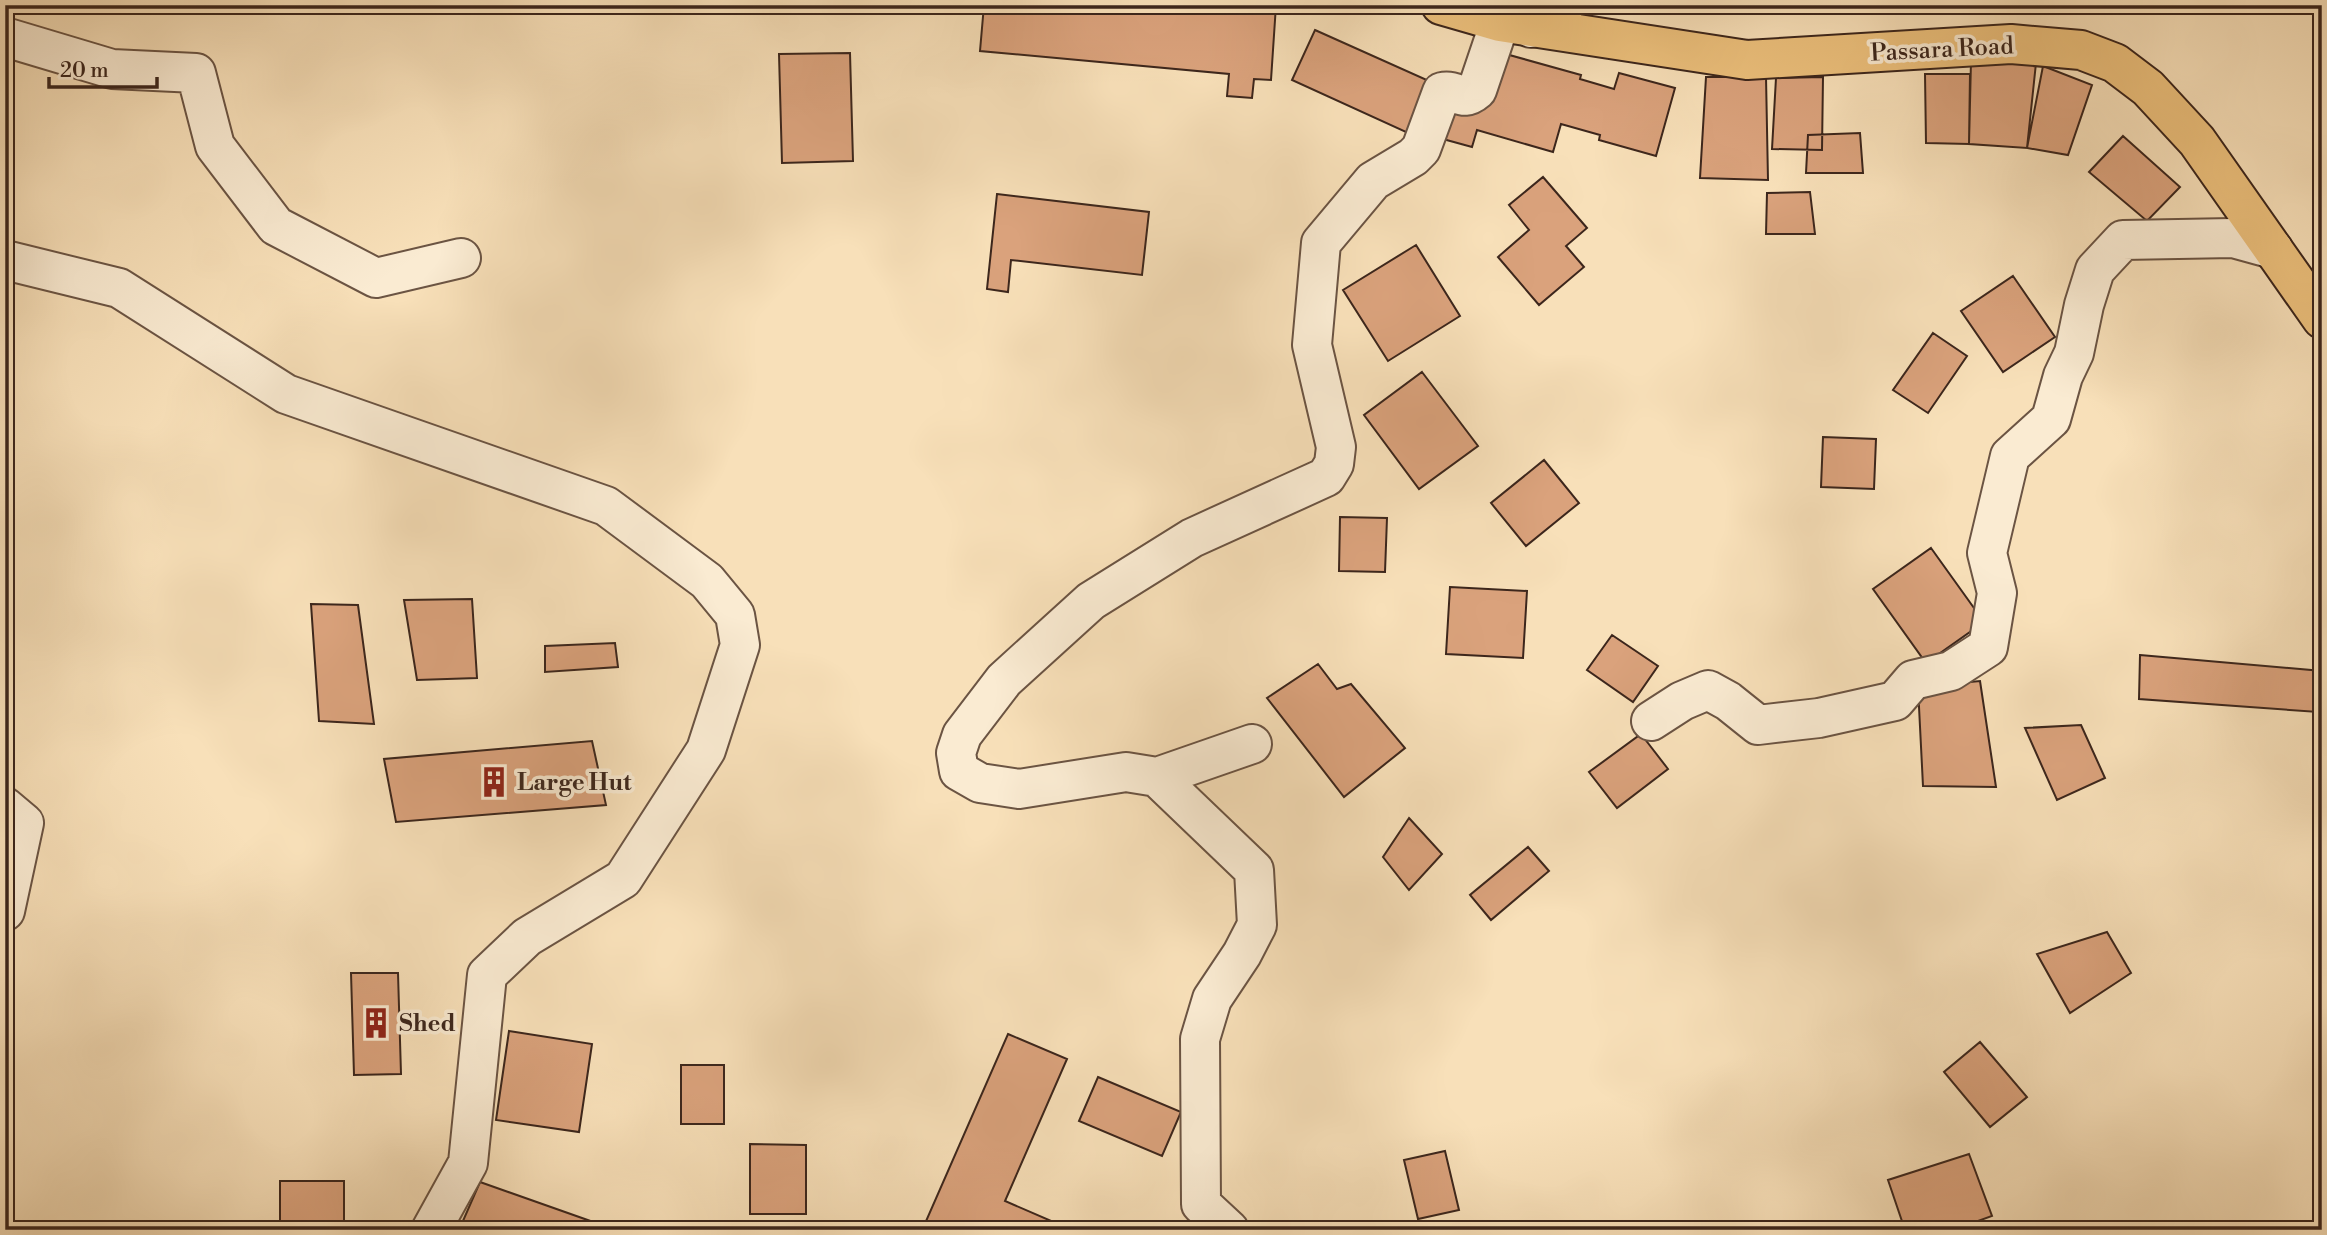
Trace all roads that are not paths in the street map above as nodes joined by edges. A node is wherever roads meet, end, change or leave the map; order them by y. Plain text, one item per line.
1 (1441, 5) edge
2 (1565, 5) edge
3 (1516, 25) junction
4 (5, 37) edge
5 (2273, 249) junction
6 (461, 258) dead end
7 (5, 260) edge
8 (2322, 319) edge
9 (1651, 721) dead end
10 (1252, 744) dead end
11 (1157, 777) junction
12 (5, 807) edge
13 (5, 911) edge
14 (1200, 1217) edge
15 (431, 1230) edge
16 (1230, 1230) edge

1 - 3 highway, Passara Road
2 - 3 street
3 - 5 highway, Passara Road
3 - 11 street
4 - 6 street
5 - 8 highway, Passara Road
5 - 9 street
7 - 15 street
10 - 11 street
11 - 14 street
12 - 13 street
14 - 16 street

